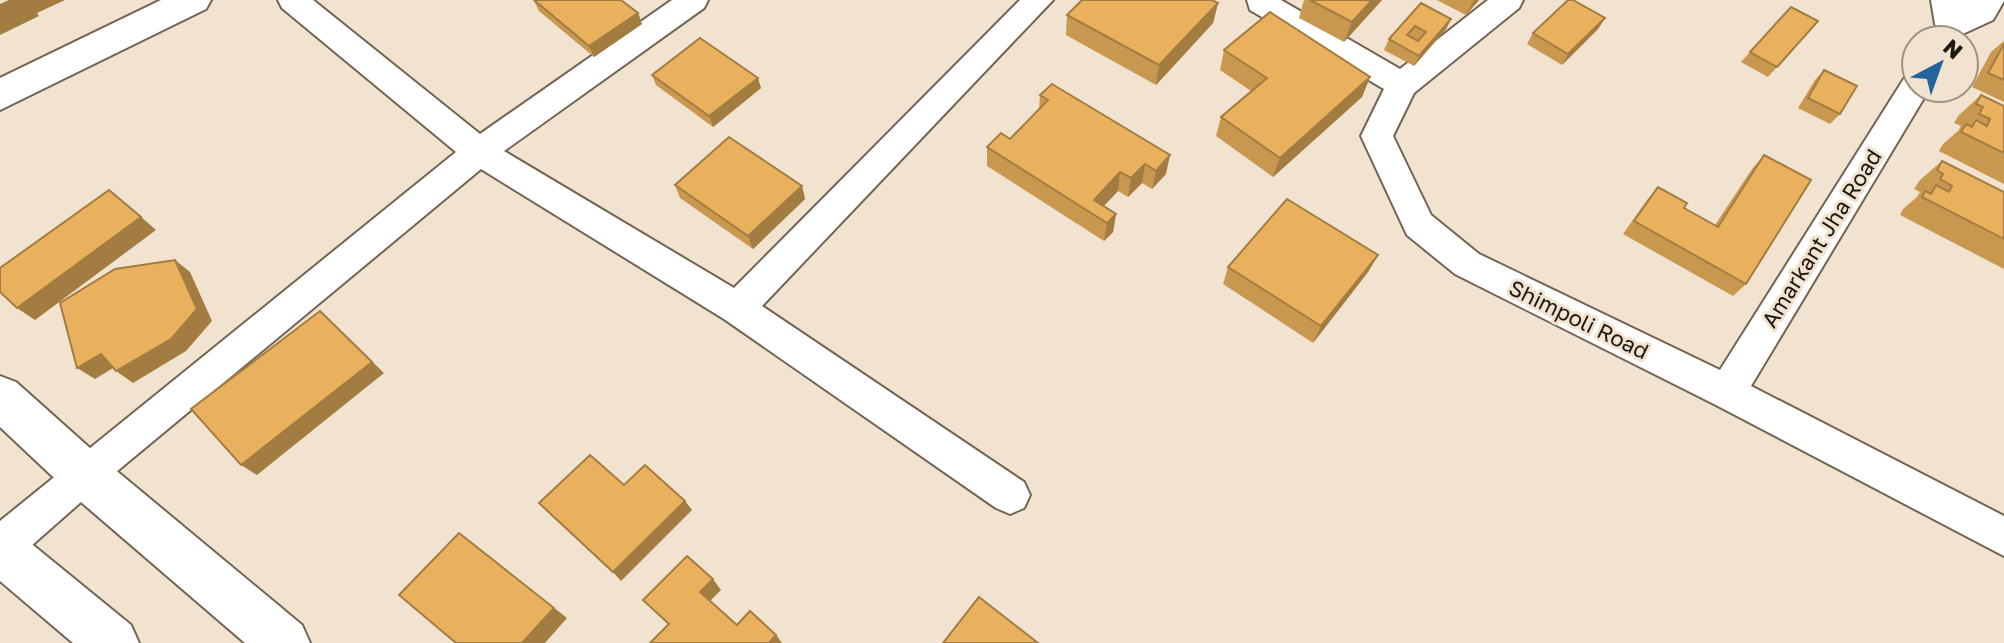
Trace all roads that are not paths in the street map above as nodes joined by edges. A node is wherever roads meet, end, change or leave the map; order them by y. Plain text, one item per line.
1 (134, 0) edge
2 (193, 0) edge
3 (293, 0) edge
4 (693, 0) edge
5 (1038, 0) edge
6 (1508, 0) edge
7 (1256, 6) edge
8 (0, 66) edge
9 (1402, 85) junction
10 (0, 95) edge
11 (1904, 104) edge
12 (479, 152) junction
13 (737, 308) junction
14 (1727, 392) junction
15 (0, 397) edge
16 (84, 474) junction
17 (1010, 495) dead end
18 (2004, 537) edge
19 (0, 548) edge
20 (113, 643) edge
21 (284, 643) edge

1 - 8 main road
2 - 10 main road
3 - 12 street
4 - 12 street
5 - 13 street
6 - 9 street, Shimpoli Road
7 - 9 street
9 - 14 street, Shimpoli Road
11 - 14 street, Amarkant Jha Road
12 - 13 street
12 - 16 street
13 - 17 street
14 - 18 street, Shimpoli Road
15 - 16 main road
16 - 19 street
16 - 21 main road
19 - 20 main road

